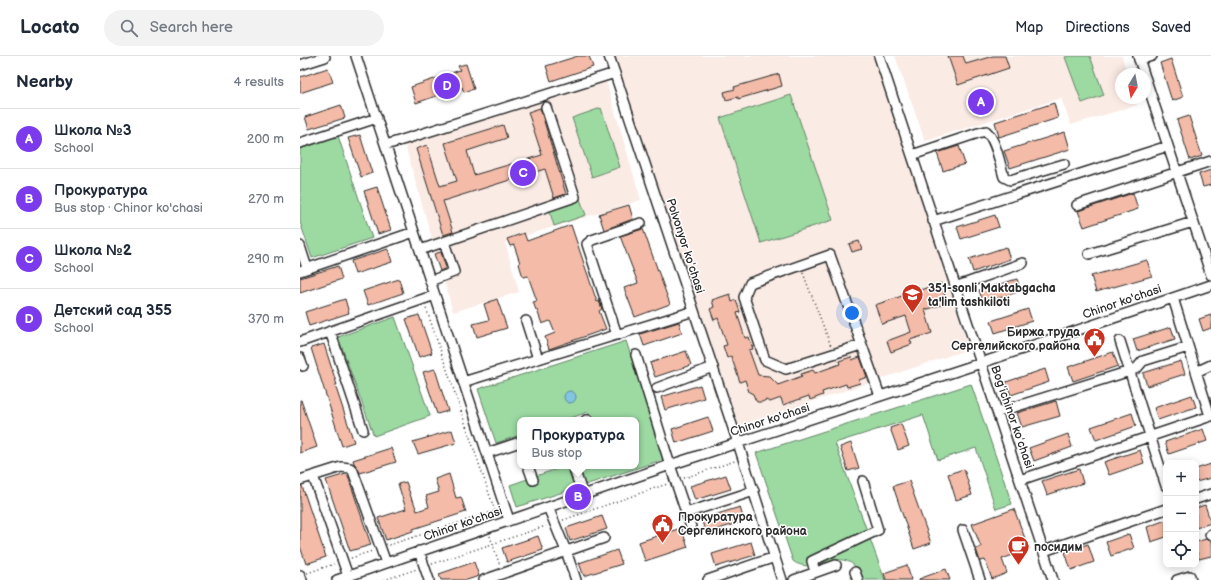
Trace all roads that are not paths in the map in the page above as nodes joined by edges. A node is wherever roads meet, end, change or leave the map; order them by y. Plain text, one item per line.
1 (325, 56) edge
2 (356, 56) edge
3 (609, 56) edge
4 (879, 56) edge
5 (1152, 56) edge
6 (1138, 58) edge
7 (300, 65) edge
8 (1142, 68) edge
9 (615, 73) junction
10 (1151, 95) edge
11 (546, 107) dead end
12 (377, 118) junction
13 (300, 143) edge
14 (386, 145) junction
15 (1168, 146) junction
16 (912, 155) junction
17 (1211, 161) edge
18 (1064, 164) dead end
19 (1177, 172) junction
20 (1077, 205) dead end
21 (933, 221) junction
22 (1194, 222) junction
23 (640, 224) dead end
24 (414, 232) junction
25 (444, 242) junction
26 (300, 246) edge
27 (420, 250) junction
28 (1090, 254) dead end
29 (1023, 263) dead end
30 (304, 269) edge
31 (1211, 275) edge
32 (430, 281) junction
33 (1211, 285) edge
34 (956, 287) junction
35 (435, 295) junction
36 (1173, 298) junction
37 (694, 311) junction
38 (526, 321) dead end
39 (330, 331) junction
40 (617, 335) junction
41 (1120, 341) dead end
42 (300, 342) edge
43 (862, 345) junction
44 (1188, 347) junction
45 (636, 355) dead end
46 (538, 359) junction
47 (981, 362) junction
48 (1211, 365) edge
49 (713, 367) junction
50 (1130, 371) junction
51 (1196, 372) junction
52 (463, 382) junction
53 (656, 388) dead end
54 (880, 396) junction
55 (998, 412) junction
56 (1211, 416) edge
57 (364, 430) dead end
58 (1151, 436) junction
59 (517, 443) edge
60 (738, 443) junction
61 (487, 453) junction
62 (670, 465) junction
63 (529, 469) edge
64 (574, 469) edge
65 (313, 476) junction
66 (1163, 476) edge
67 (300, 480) edge
68 (533, 480) dead end
69 (1020, 480) junction
70 (863, 481) dead end
71 (754, 491) junction
72 (1211, 494) edge
73 (583, 495) junction
74 (1199, 498) edge
75 (548, 507) junction
76 (1163, 510) edge
77 (686, 513) junction
78 (509, 520) junction
79 (691, 527) dead end
80 (963, 530) dead end
81 (604, 538) dead end
82 (419, 551) junction
83 (566, 551) junction
84 (1044, 551) junction
85 (775, 557) junction
86 (386, 563) junction
87 (836, 565) dead end
88 (815, 572) junction
89 (300, 575) edge
90 (348, 576) junction
91 (503, 577) edge
92 (302, 580) edge
93 (337, 580) edge
94 (429, 580) edge
95 (484, 580) edge
96 (576, 580) edge
97 (708, 580) edge
98 (782, 580) edge
99 (794, 580) edge
100 (980, 580) edge
101 (1053, 580) edge
102 (1177, 580) edge
103 (1191, 580) edge

1 - 7 street
2 - 12 street
3 - 9 street, Polvonyor koʻchasi
4 - 16 street, Bogʻichinor koʻchasi
5 - 6 street
6 - 8 street
9 - 14 street
9 - 37 street, Polvonyor koʻchasi
10 - 15 street
11 - 25 street
12 - 13 street
12 - 14 street
14 - 24 street
15 - 19 street
15 - 21 street
16 - 18 street
16 - 21 street, Bogʻichinor koʻchasi
17 - 19 street
19 - 20 street
19 - 22 street
21 - 34 street, Bogʻichinor koʻchasi
22 - 28 street
22 - 31 street
23 - 40 street
24 - 27 street
24 - 30 street
25 - 27 street
25 - 32 street
26 - 30 street
27 - 32 street
29 - 34 street
32 - 35 street
33 - 36 street, Chinor ko'chasi
34 - 47 street, Bogʻichinor koʻchasi
35 - 39 street
35 - 52 street
36 - 44 street
36 - 47 street, Chinor ko'chasi
37 - 40 street
37 - 49 street, Polvonyor koʻchasi
38 - 46 street
39 - 42 street
39 - 57 street
40 - 46 street
41 - 50 street
43 - 43 street
43 - 54 street
44 - 50 street
44 - 51 street
45 - 62 street
46 - 52 street
47 - 54 street, Chinor ko'chasi
47 - 55 street, Bogʻichinor koʻchasi
48 - 51 street
49 - 53 street
49 - 60 street, Polvonyor koʻchasi
50 - 55 street
50 - 58 street
51 - 56 street
52 - 61 street
54 - 60 street, Chinor ko'chasi
55 - 69 street, Bogʻichinor koʻchasi
56 - 58 street
58 - 66 street
58 - 69 street
59 - 61 street
60 - 62 street, Chinor ko'chasi
60 - 71 street, Polvonyor koʻchasi
61 - 78 street
62 - 73 street, Chinor ko'chasi
62 - 77 street
63 - 68 street
64 - 73 street
65 - 67 street
65 - 86 street
65 - 90 street
69 - 84 street, Bogʻichinor koʻchasi
70 - 88 street
71 - 77 street
71 - 85 street, Polvonyor koʻchasi
72 - 74 street
73 - 75 street, Chinor ko'chasi
75 - 78 street, Chinor ko'chasi
75 - 83 street
76 - 84 street
77 - 79 street
78 - 82 street, Chinor ko'chasi
80 - 100 street
81 - 83 street
82 - 86 street, Chinor ko'chasi
82 - 94 street
83 - 91 street
83 - 96 street
84 - 101 street, Bogʻichinor koʻchasi
85 - 97 street
85 - 98 street, Polvonyor koʻchasi
86 - 90 street, Chinor ko'chasi
87 - 88 street
88 - 99 street
89 - 92 street
90 - 93 street, Chinor ko'chasi
91 - 95 street
102 - 103 street

